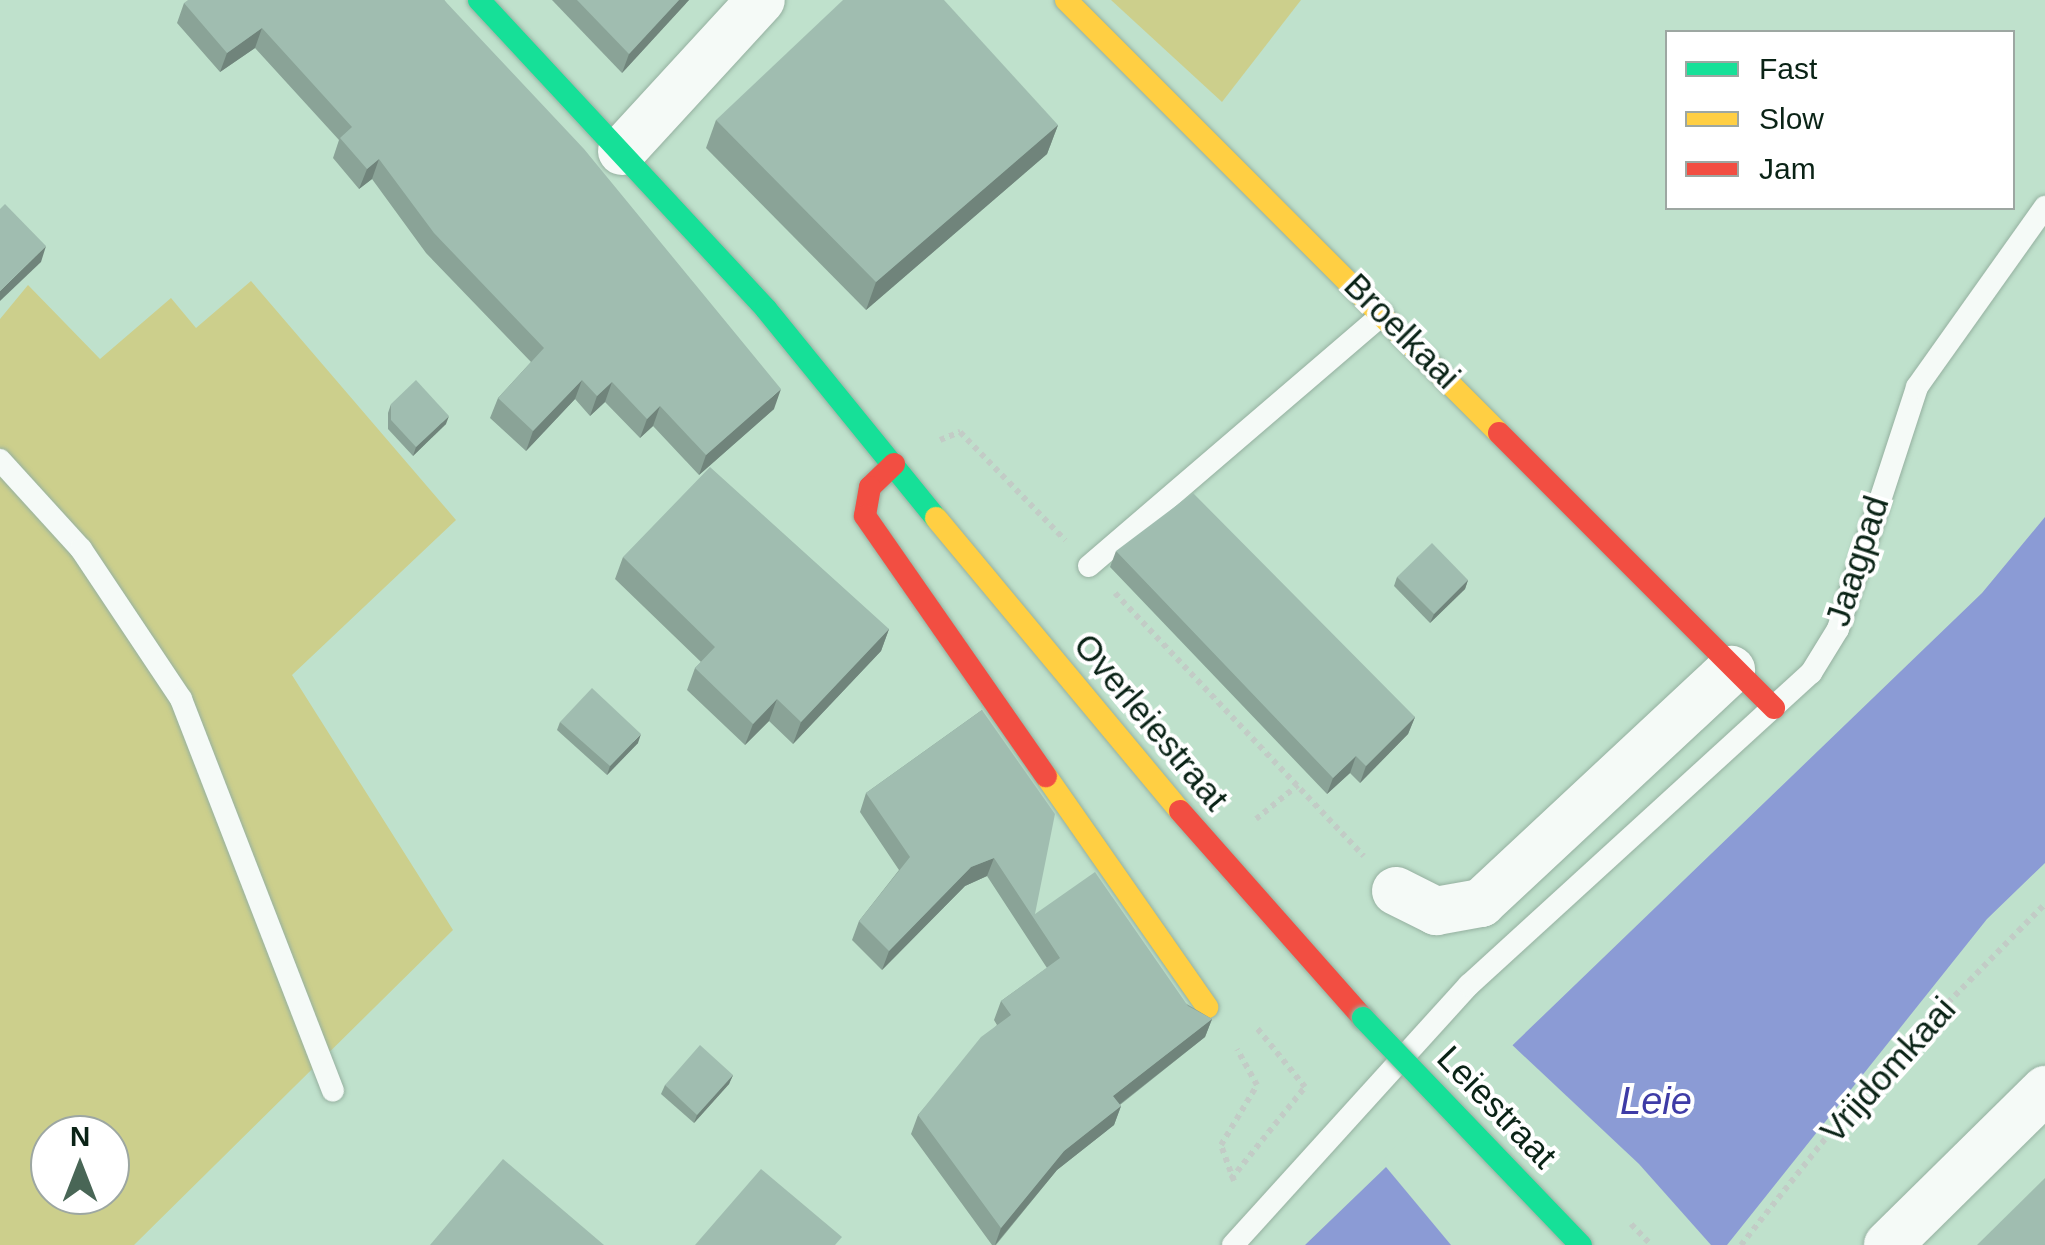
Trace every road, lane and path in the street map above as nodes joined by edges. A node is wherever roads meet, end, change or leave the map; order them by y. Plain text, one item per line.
1 (480, 0) edge
2 (761, 0) edge
3 (1066, 0) edge
4 (622, 151) junction
5 (2045, 208) edge
6 (1385, 312) junction
7 (933, 443) dead end
8 (0, 460) edge
9 (894, 464) junction
10 (1090, 566) junction
11 (1731, 670) junction
12 (1774, 708) junction
13 (1298, 785) junction
14 (1264, 812) dead end
15 (1396, 891) joint
16 (2045, 904) edge
17 (1207, 1007) joint
18 (1244, 1011) dead end
19 (1363, 1018) joint
20 (332, 1090) dead end
21 (2045, 1090) edge
22 (1233, 1245) edge
23 (1581, 1245) edge
24 (1741, 1245) edge
25 (1888, 1245) edge

1 - 4 main road, Overleiestraat
2 - 4 street
3 - 6 main road, Broelkaai
4 - 9 main road, Overleiestraat
5 - 12 lane, Jaagpad
6 - 10 lane
6 - 11 main road, Broelkaai
7 - 10 path, Overleiestraat
8 - 20 lane
9 - 17 main road
9 - 19 main road, Overleiestraat
10 - 13 path, Overleiestraat
11 - 12 main road, Broelkaai
11 - 15 street
12 - 22 lane, Jaagpad
13 - 14 path
13 - 15 path, Overleiestraat
16 - 24 path, Vrijdomkaai
17 - 18 path
19 - 23 main road, Leiestraat, bridge
21 - 25 street

